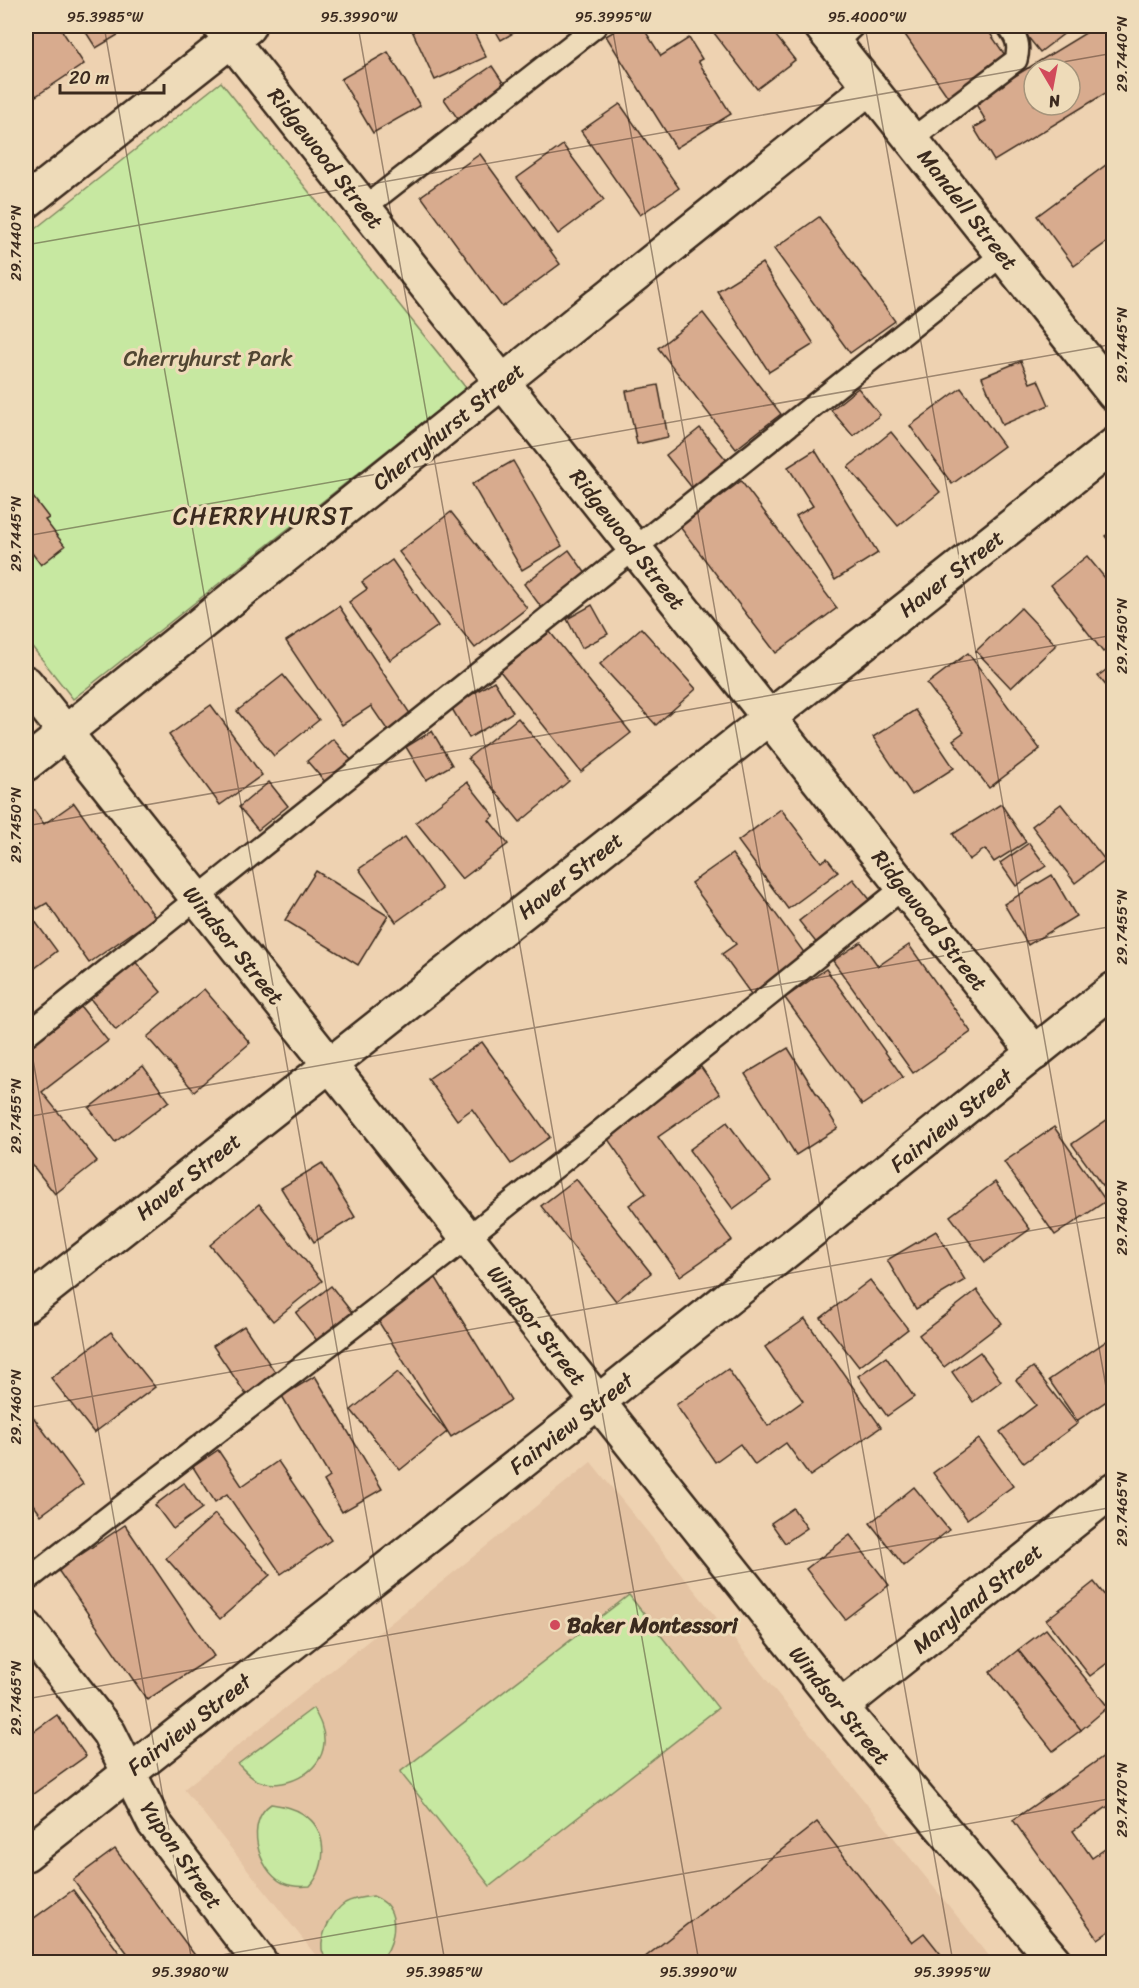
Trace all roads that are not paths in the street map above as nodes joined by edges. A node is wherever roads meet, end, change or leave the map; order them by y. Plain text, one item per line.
1 (596, 26) edge
2 (1008, 26) edge
3 (234, 30) edge
4 (837, 31) edge
5 (870, 87) junction
6 (912, 139) junction
7 (26, 202) edge
8 (365, 207) junction
9 (1003, 254) junction
10 (503, 381) junction
11 (1113, 394) edge
12 (1113, 445) edge
13 (635, 548) junction
14 (26, 683) edge
15 (769, 717) junction
16 (65, 732) junction
17 (26, 764) edge
18 (904, 887) junction
19 (197, 898) junction
20 (1113, 989) edge
21 (26, 1035) edge
22 (1035, 1053) junction
23 (330, 1065) junction
24 (467, 1238) junction
25 (26, 1305) edge
26 (598, 1402) junction
27 (1113, 1488) edge
28 (26, 1581) edge
29 (26, 1627) edge
30 (841, 1707) junction
31 (129, 1772) junction
32 (26, 1854) edge
33 (260, 1962) edge
34 (1055, 1962) edge

1 - 8 lane
2 - 6 lane
3 - 7 street
3 - 8 street, Ridgewood Street
4 - 5 street, Mandell Street
5 - 6 street, Mandell Street
5 - 10 street, Cherryhurst Street
6 - 9 street, Mandell Street
8 - 10 street, Ridgewood Street
9 - 11 street, Mandell Street
9 - 13 lane
10 - 13 street, Ridgewood Street
10 - 16 street, Cherryhurst Street
12 - 15 street, Haver Street
13 - 15 street, Ridgewood Street
13 - 19 lane
14 - 16 street, Windsor Street
15 - 18 street, Ridgewood Street
15 - 23 street, Haver Street
16 - 17 street, Cherryhurst Street
16 - 19 street, Windsor Street
18 - 22 street, Ridgewood Street
18 - 24 lane
19 - 21 lane
19 - 23 street, Windsor Street
20 - 22 street, Fairview Street
22 - 26 street, Fairview Street
23 - 24 street, Windsor Street
23 - 25 street, Haver Street
24 - 26 street, Windsor Street
24 - 28 lane
26 - 30 street, Windsor Street
26 - 31 street, Fairview Street
27 - 30 street, Maryland Street
29 - 31 street, Yupon Street
30 - 34 street, Windsor Street
31 - 32 street, Fairview Street
31 - 33 street, Yupon Street

